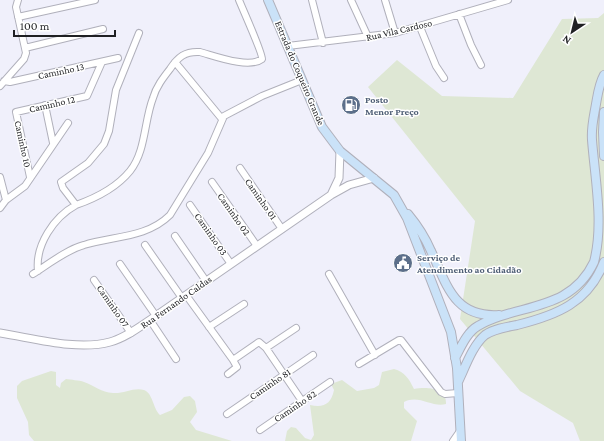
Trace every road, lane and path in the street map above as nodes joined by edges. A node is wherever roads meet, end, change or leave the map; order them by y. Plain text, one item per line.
1 (18, 0) edge
2 (94, 0) edge
3 (239, 0) edge
4 (268, 0) edge
5 (312, 0) edge
6 (351, 0) edge
7 (385, 0) edge
8 (508, 0) edge
9 (459, 14) junction
10 (18, 17) junction
11 (420, 27) junction
12 (102, 30) dead end
13 (139, 33) dead end
14 (395, 33) junction
15 (368, 38) junction
16 (323, 43) junction
17 (288, 46) junction
18 (26, 48) junction
19 (118, 58) dead end
20 (102, 62) junction
21 (175, 62) junction
22 (481, 65) dead end
23 (604, 75) edge
24 (444, 78) dead end
25 (302, 80) junction
26 (2, 84) edge
27 (45, 105) junction
28 (16, 112) joint
29 (604, 112) edge
30 (222, 119) junction
31 (68, 123) dead end
32 (53, 143) junction
33 (340, 151) junction
34 (604, 156) edge
35 (240, 168) dead end
36 (30, 176) junction
37 (0, 177) edge
38 (339, 178) junction
39 (374, 178) junction
40 (212, 182) dead end
41 (349, 185) junction
42 (331, 195) junction
43 (6, 200) junction
44 (76, 205) junction
45 (190, 205) dead end
46 (402, 207) junction
47 (0, 208) edge
48 (282, 229) junction
49 (175, 236) dead end
50 (145, 245) dead end
51 (257, 246) junction
52 (604, 262) edge
53 (120, 264) dead end
54 (231, 264) junction
55 (329, 274) dead end
56 (94, 280) dead end
57 (206, 282) junction
58 (184, 297) junction
59 (244, 304) dead end
60 (512, 314) junction
61 (153, 318) junction
62 (209, 327) junction
63 (296, 328) dead end
64 (0, 333) edge
65 (131, 333) junction
66 (266, 348) junction
67 (313, 355) dead end
68 (375, 355) junction
69 (455, 358) junction
70 (176, 359) dead end
71 (233, 360) junction
72 (359, 364) dead end
73 (228, 374) dead end
74 (284, 375) junction
75 (330, 382) dead end
76 (457, 383) junction
77 (458, 393) junction
78 (302, 401) junction
79 (227, 414) dead end
80 (260, 430) dead end
81 (460, 431) junction
82 (453, 441) edge
83 (461, 441) edge

1 - 10 street
2 - 10 street
3 - 21 street
4 - 17 main road, Estrada do Coqueiro Grande
5 - 16 street
6 - 15 street
7 - 14 street
8 - 9 street, Rua Vila Cardoso
9 - 11 street, Rua Vila Cardoso
9 - 22 street
10 - 18 street
11 - 14 street, Rua Vila Cardoso
11 - 24 street
12 - 18 street
13 - 44 street
14 - 15 street, Rua Vila Cardoso
15 - 16 street, Rua Vila Cardoso
16 - 17 street, Rua Vila Cardoso
17 - 25 main road, Estrada do Coqueiro Grande
18 - 26 street
19 - 20 street, Caminho 13
20 - 26 street, Caminho 13
20 - 27 street, Caminho 12
21 - 30 street
21 - 44 street
23 - 60 main road
25 - 30 street
25 - 33 main road, Estrada do Coqueiro Grande
27 - 28 street, Caminho 12
27 - 32 street
28 - 36 street, Caminho 10
29 - 34 main road
30 - 44 street
31 - 32 street
32 - 36 street
33 - 38 street
33 - 39 main road, Estrada do Coqueiro Grande
35 - 48 street, Caminho 01
36 - 43 street
37 - 43 street
38 - 41 street
38 - 42 street
39 - 41 street, Rua Fernando Caldas
39 - 46 main road, Estrada do Coqueiro Grande
40 - 51 street, Caminho 02
41 - 42 street, Rua Fernando Caldas
42 - 48 street, Rua Fernando Caldas
43 - 47 street
45 - 54 street, Caminho 03
46 - 60 main road
46 - 69 main road, Estrada do Coqueiro Grande
48 - 51 street, Rua Fernando Caldas
49 - 57 street
50 - 58 street
51 - 54 street, Rua Fernando Caldas
52 - 76 main road
53 - 61 street
54 - 57 street, Rua Fernando Caldas
55 - 68 street
56 - 65 street, Caminho 07
57 - 58 street, Rua Fernando Caldas
58 - 61 street, Rua Fernando Caldas
58 - 62 street
59 - 62 street
60 - 69 main road
61 - 65 street, Rua Fernando Caldas
61 - 70 street
62 - 71 street
63 - 66 street
64 - 65 street, Rua Fernando Caldas
66 - 71 street
66 - 74 street
67 - 74 street, Caminho 81
68 - 72 street
68 - 77 street
69 - 76 main road, Estrada do Coqueiro Grande
71 - 73 street
74 - 78 street
74 - 79 street, Caminho 81
75 - 78 street, Caminho 82
76 - 77 main road, Estrada do Coqueiro Grande
77 - 81 main road, Estrada do Coqueiro Grande
78 - 80 street, Caminho 82
81 - 82 street
81 - 83 main road, Estrada do Coqueiro Grande

